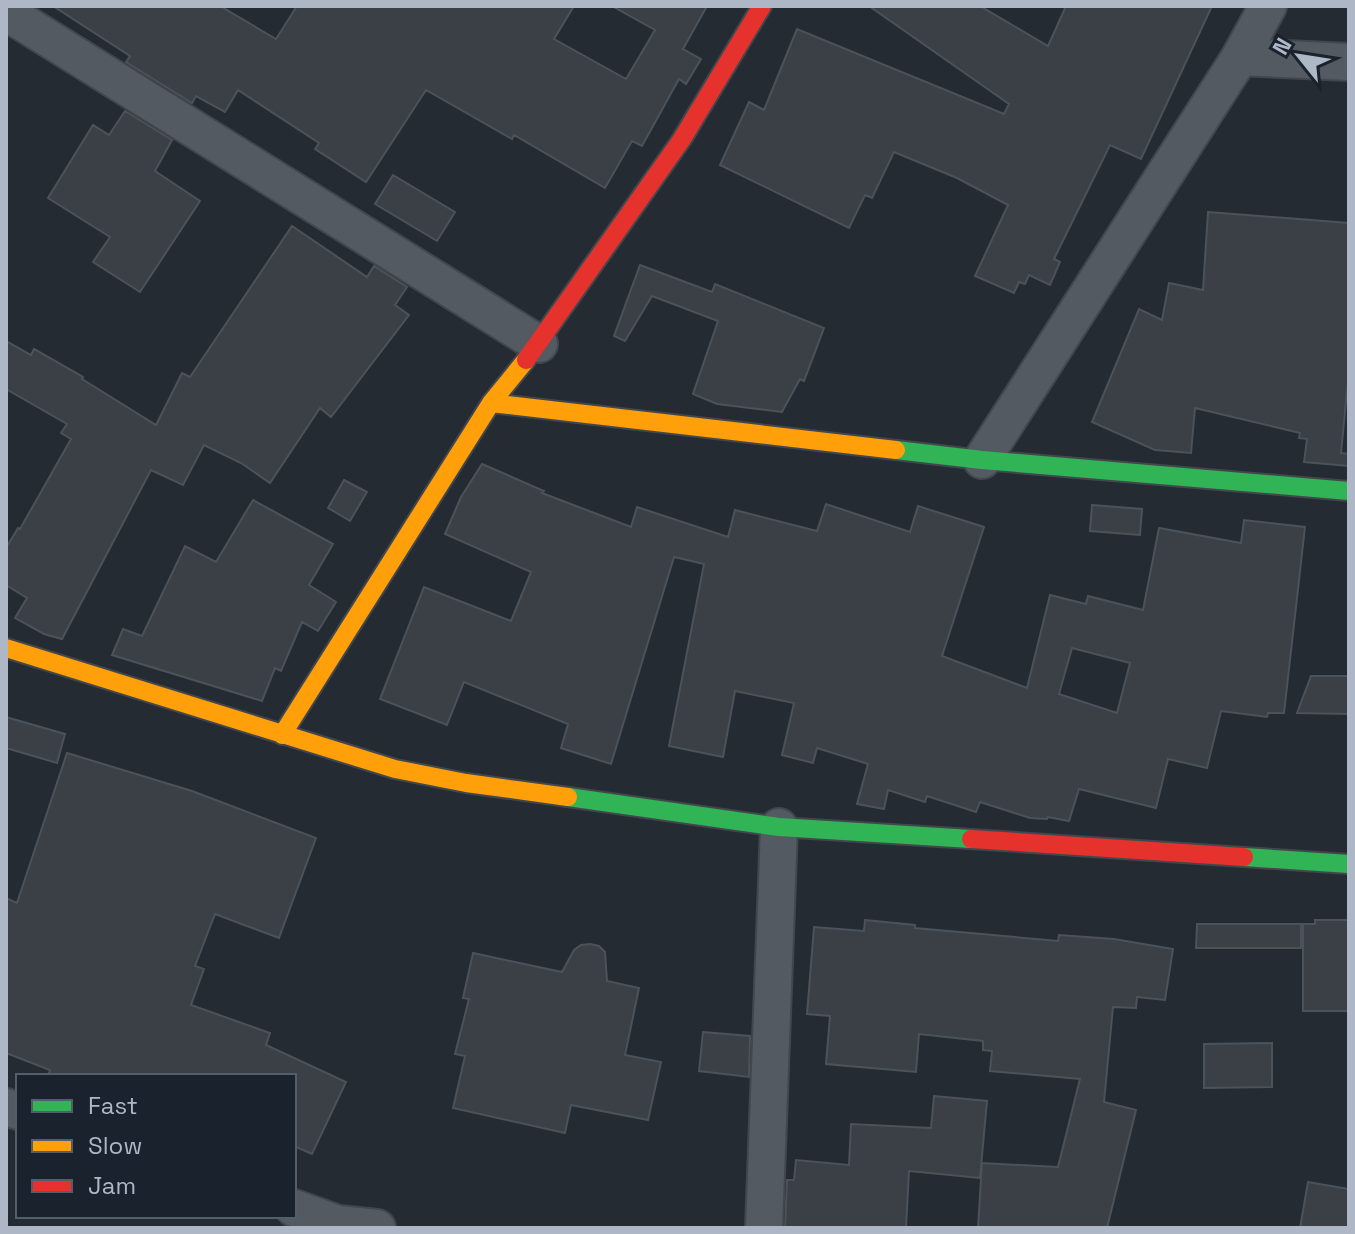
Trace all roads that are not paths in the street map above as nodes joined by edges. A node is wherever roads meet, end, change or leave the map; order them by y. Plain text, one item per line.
1 (762, 6) edge
2 (1268, 6) edge
3 (6, 12) edge
4 (1240, 57) junction
5 (1349, 62) edge
6 (539, 344) junction
7 (491, 403) junction
8 (982, 460) junction
9 (1349, 491) edge
10 (6, 648) edge
11 (282, 735) junction
12 (779, 827) junction
13 (1349, 864) edge
14 (296, 1209) edge
15 (338, 1226) edge
16 (377, 1228) edge
17 (764, 1228) edge

1 - 6 street
2 - 4 street
3 - 6 street
4 - 5 street
4 - 8 street
6 - 7 street
7 - 8 street
7 - 11 street
8 - 9 street
10 - 11 street
11 - 12 street
12 - 13 street
12 - 17 street
14 - 15 street
15 - 16 street

